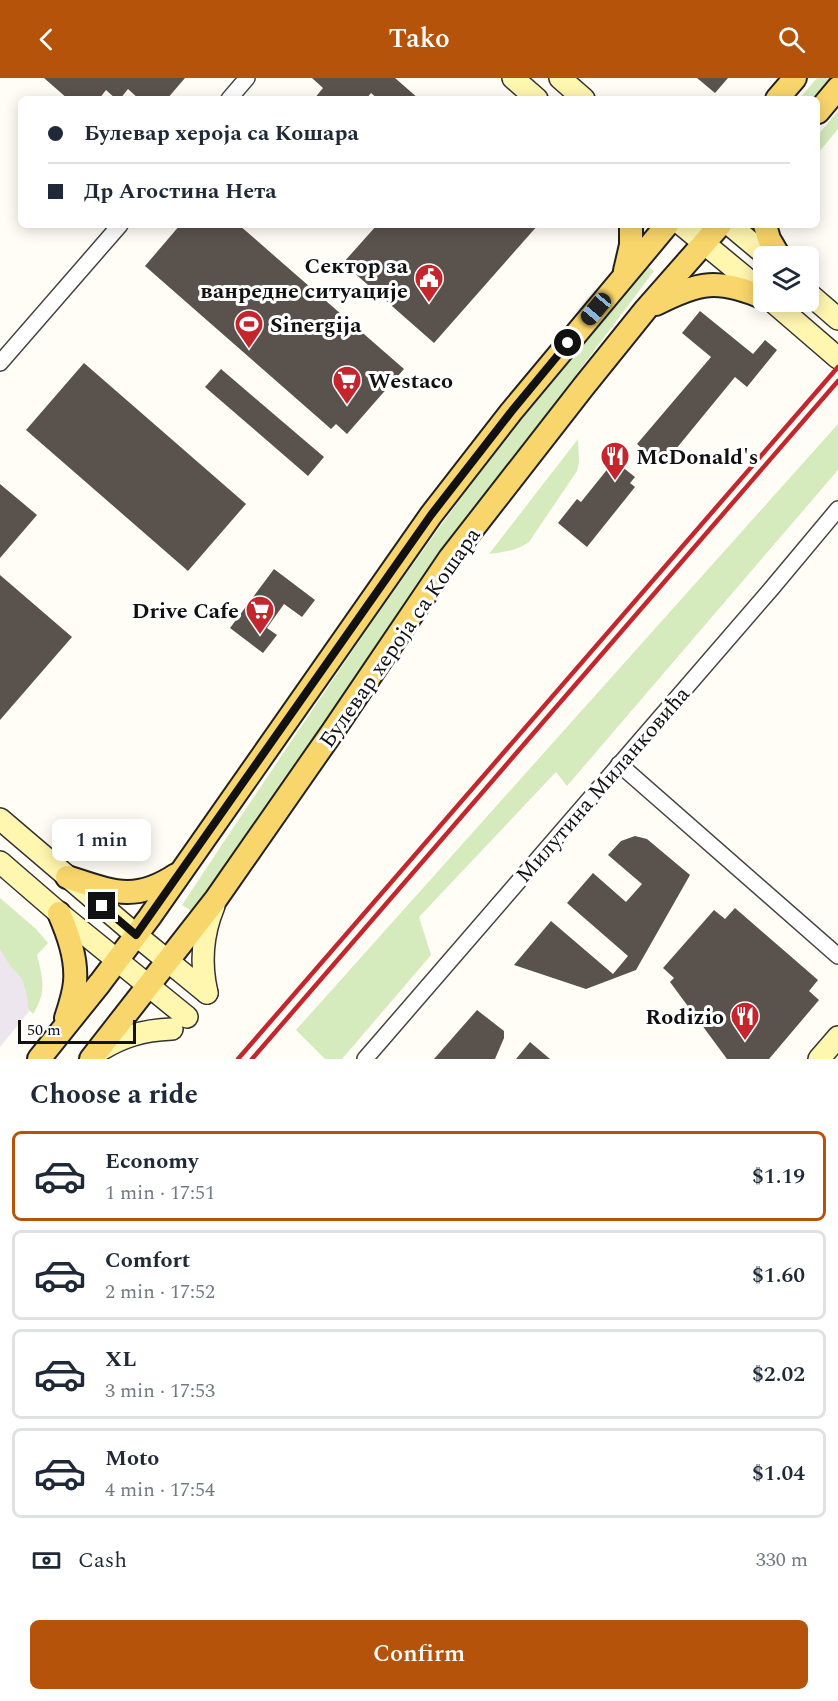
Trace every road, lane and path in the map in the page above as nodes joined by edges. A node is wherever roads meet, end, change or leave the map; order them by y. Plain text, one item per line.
1 (247, 78) edge
2 (513, 78) edge
3 (560, 78) edge
4 (795, 78) edge
5 (838, 88) edge
6 (232, 96) edge
7 (534, 96) edge
8 (581, 96) edge
9 (780, 96) edge
10 (820, 110) edge
11 (117, 228) edge
12 (631, 228) edge
13 (664, 228) edge
14 (685, 228) edge
15 (717, 228) edge
16 (734, 228) edge
17 (766, 228) edge
18 (704, 244) junction
19 (755, 246) edge
20 (773, 246) edge
21 (625, 275) junction
22 (753, 286) edge
23 (753, 293) edge
24 (819, 303) edge
25 (646, 309) junction
26 (783, 312) edge
27 (838, 319) edge
28 (838, 358) edge
29 (0, 363) edge
30 (838, 509) edge
31 (619, 764) junction
32 (0, 819) edge
33 (0, 862) edge
34 (183, 870) junction
35 (67, 877) junction
36 (216, 899) junction
37 (60, 913) junction
38 (136, 935) junction
39 (838, 956) edge
40 (117, 960) junction
41 (168, 961) junction
42 (148, 986) junction
43 (62, 1029) junction
44 (838, 1037) edge
45 (93, 1056) edge
46 (39, 1059) edge
47 (365, 1059) edge
48 (819, 1059) edge

1 - 6 street
2 - 7 street
3 - 8 street
4 - 9 main road
5 - 10 main road
11 - 29 street
12 - 21 main road
13 - 21 main road, Булевар хероја са Кошара
14 - 18 street
15 - 18 main road, Булевар хероја са Кошара
16 - 19 street
17 - 20 main road
18 - 22 street
18 - 25 main road, Булевар хероја са Кошара
21 - 34 main road, Булевар хероја са Кошара
23 - 25 main road
24 - 27 street
25 - 36 main road, Булевар хероја са Кошара
26 - 28 street
30 - 31 street, Милутина Миланковића
31 - 39 street
31 - 47 street, Милутина Миланковића
32 - 35 street
33 - 37 street
34 - 35 main road
34 - 38 main road, Булевар хероја са Кошара
35 - 38 street
36 - 41 main road, Булевар хероја са Кошара
36 - 41 street
37 - 40 street
37 - 43 main road
38 - 40 main road, Булевар хероја са Кошара
38 - 41 street
40 - 42 street
40 - 43 main road, Булевар хероја са Кошара
41 - 42 main road, Булевар хероја са Кошара
42 - 45 main road, Булевар хероја са Кошара
42 - 45 street
43 - 46 main road, Булевар хероја са Кошара
44 - 48 street

